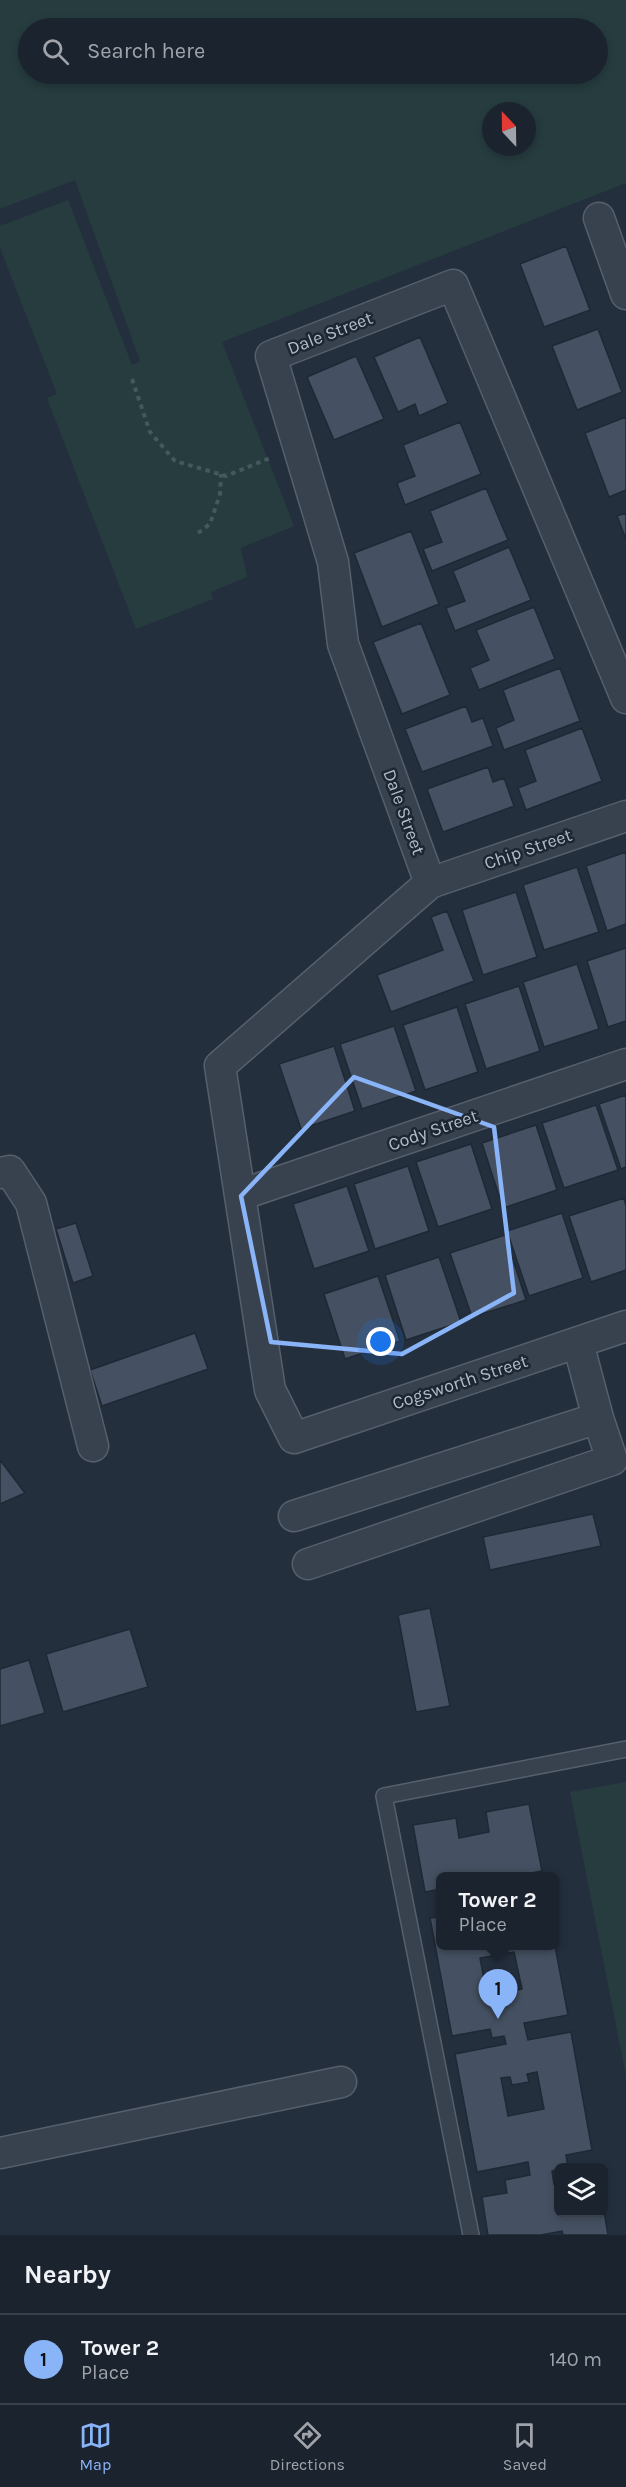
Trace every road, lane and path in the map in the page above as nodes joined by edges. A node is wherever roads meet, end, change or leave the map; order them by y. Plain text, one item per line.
1 (599, 218) dead end
2 (626, 294) edge
3 (132, 379) dead end
4 (298, 447) junction
5 (221, 474) junction
6 (198, 533) dead end
7 (626, 698) edge
8 (626, 816) edge
9 (430, 883) junction
10 (626, 1064) edge
11 (0, 1173) edge
12 (240, 1195) junction
13 (626, 1326) edge
14 (578, 1343) junction
15 (598, 1418) junction
16 (93, 1446) dead end
17 (294, 1516) dead end
18 (308, 1564) dead end
19 (626, 1749) edge
20 (341, 2082) dead end
21 (0, 2153) edge
22 (471, 2235) edge

1 - 2 street
3 - 5 path
4 - 5 path
4 - 7 street, Dale Street
4 - 9 street, Dale Street
5 - 6 path
8 - 9 street, Chip Street
9 - 12 street
10 - 12 street, Cody Street
11 - 16 street
12 - 14 street, Cogsworth Street
13 - 14 street, Cogsworth Street
14 - 15 street
15 - 17 street
15 - 18 street
19 - 22 lane
20 - 21 street

